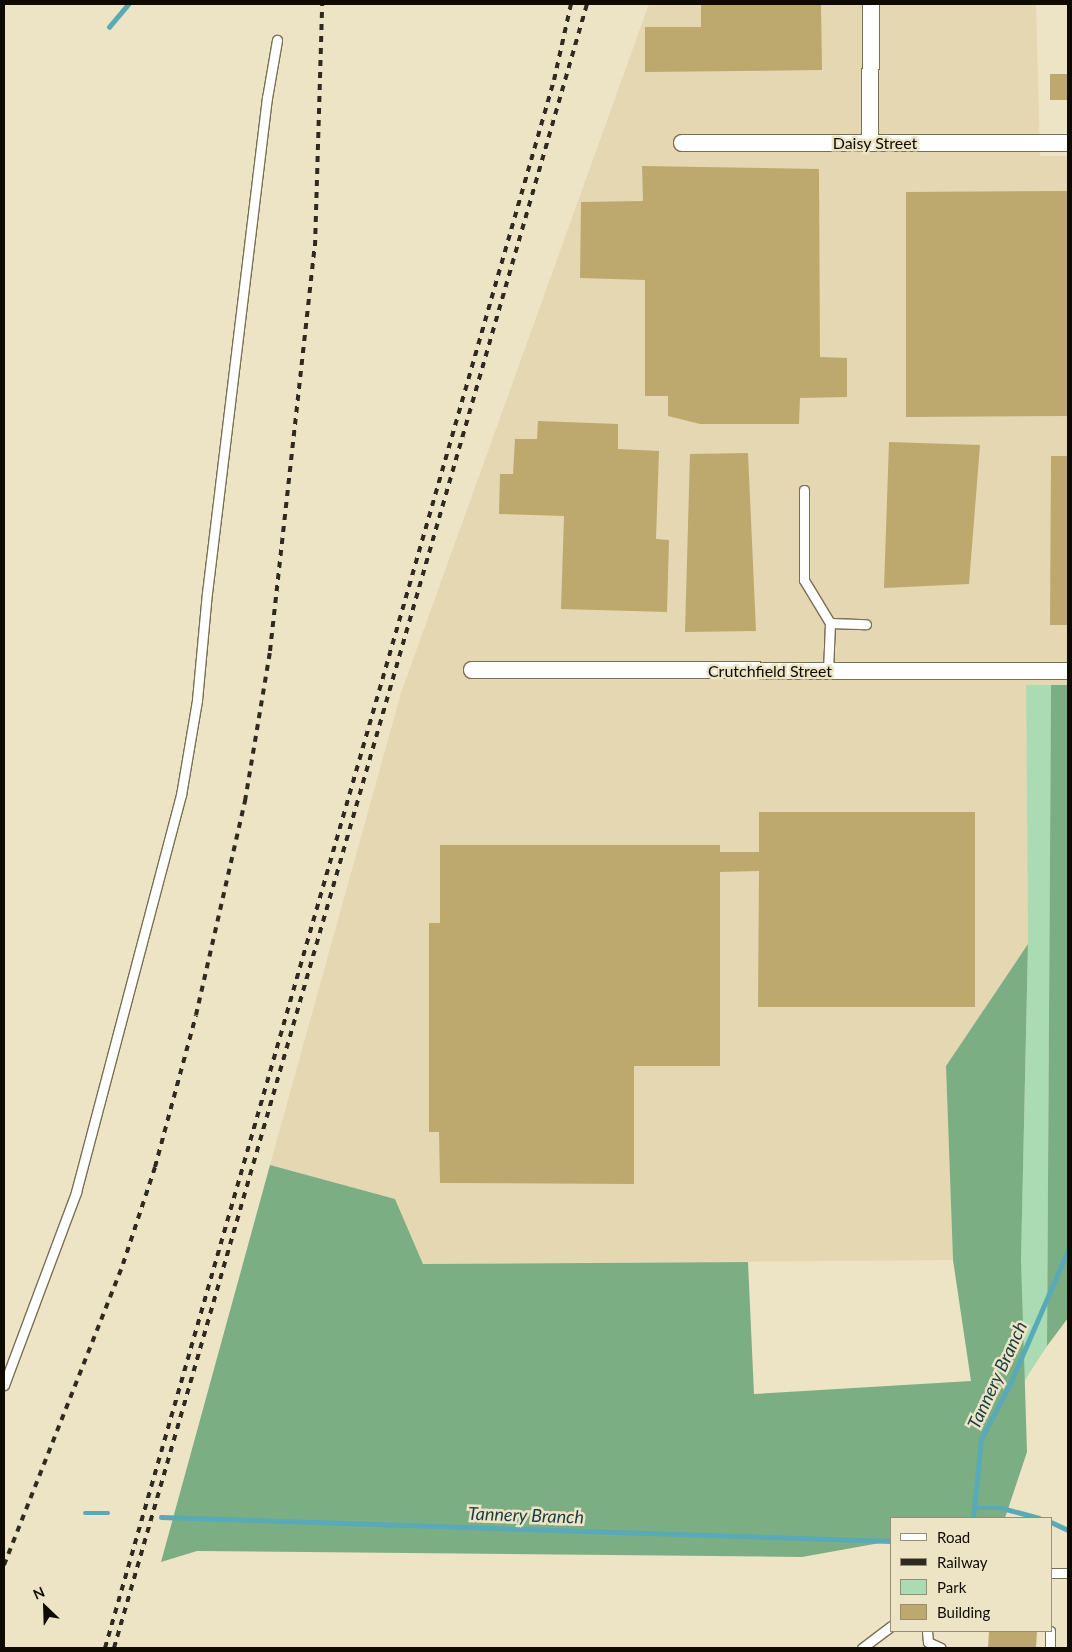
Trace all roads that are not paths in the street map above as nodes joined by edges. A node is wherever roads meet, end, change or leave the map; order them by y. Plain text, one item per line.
1 (871, 4) edge
2 (277, 40) dead end
3 (682, 143) dead end
4 (870, 143) junction
5 (1068, 144) edge
6 (804, 490) dead end
7 (830, 624) junction
8 (866, 624) dead end
9 (472, 670) dead end
10 (828, 671) junction
11 (1068, 671) edge
12 (4, 1386) edge
13 (1052, 1573) edge
14 (1068, 1574) edge
15 (890, 1627) edge
16 (927, 1632) edge
17 (1050, 1632) edge
18 (862, 1648) edge
19 (941, 1648) edge
20 (1050, 1648) edge

1 - 4 street
2 - 12 lane
3 - 4 street, Daisy Street
4 - 5 street, Daisy Street
6 - 7 lane
7 - 8 lane
7 - 10 lane
9 - 10 street, Crutchfield Street
10 - 11 street, Crutchfield Street
13 - 14 lane
15 - 18 lane
16 - 19 lane
17 - 20 lane

